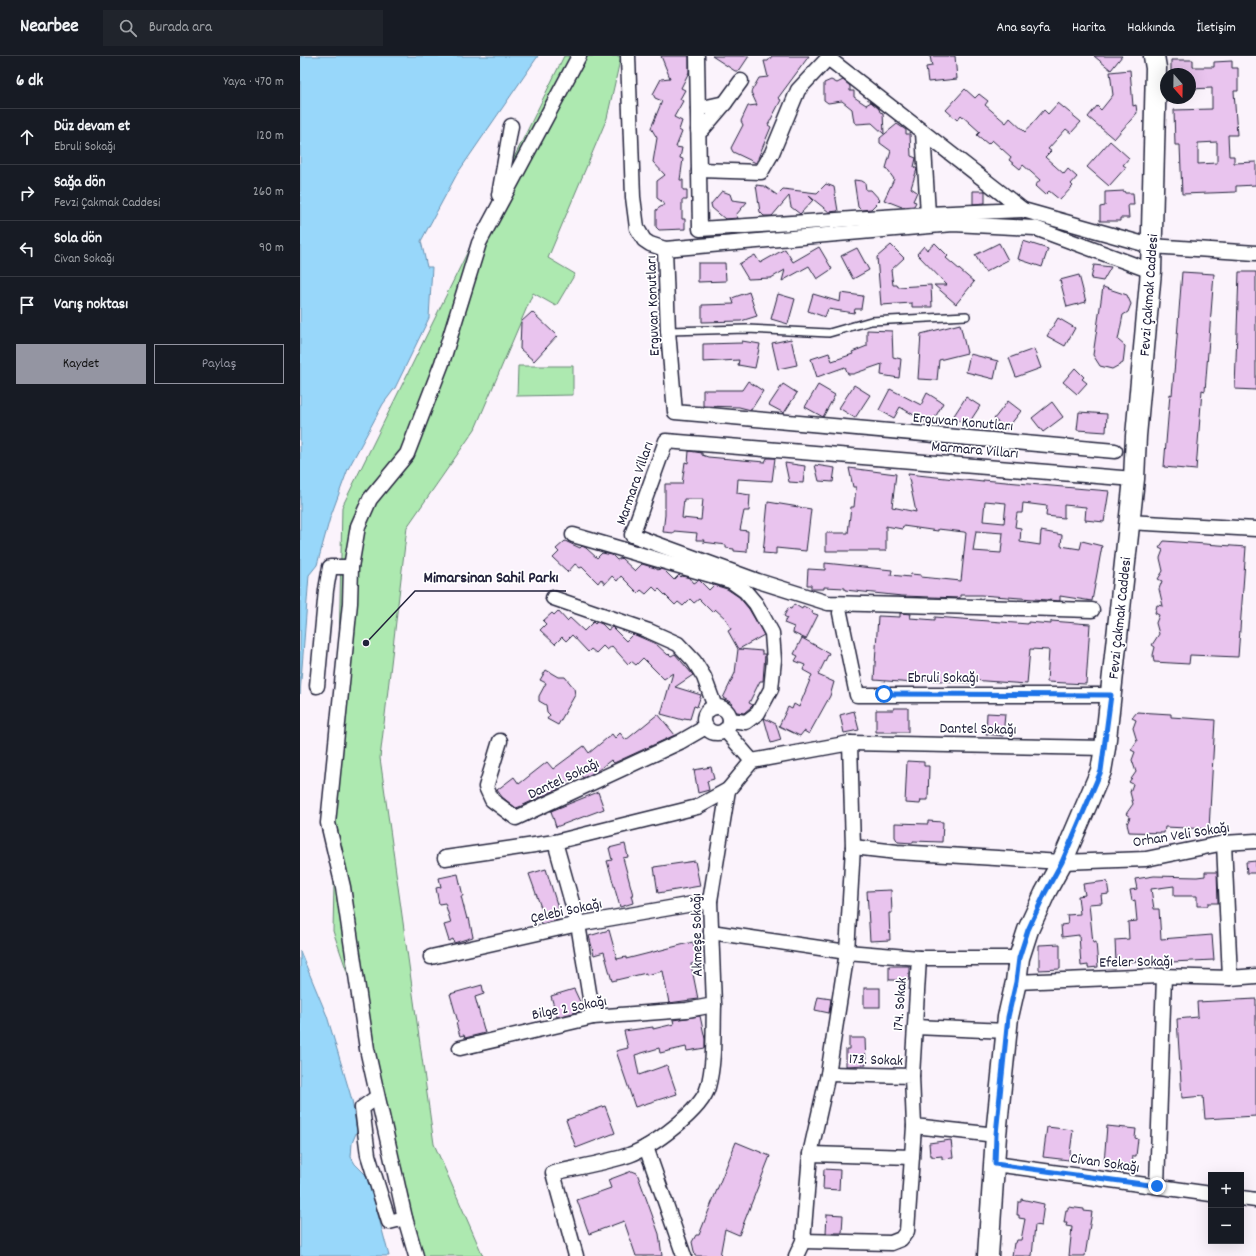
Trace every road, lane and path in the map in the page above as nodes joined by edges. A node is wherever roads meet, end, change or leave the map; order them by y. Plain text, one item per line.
1 (579, 56) edge
2 (628, 56) edge
3 (697, 56) edge
4 (1154, 56) edge
5 (741, 81) dead end
6 (725, 103) junction
7 (698, 109) junction
8 (511, 126) dead end
9 (698, 130) junction
10 (923, 132) junction
11 (700, 170) junction
12 (497, 208) junction
13 (1023, 210) junction
14 (928, 214) junction
15 (1152, 246) junction
16 (665, 249) junction
17 (1256, 253) edge
18 (1151, 271) junction
19 (966, 316) dead end
20 (668, 331) junction
21 (1115, 451) dead end
22 (1134, 479) junction
23 (1128, 522) junction
24 (1256, 529) edge
25 (573, 535) dead end
26 (351, 567) junction
27 (553, 598) dead end
28 (1092, 610) dead end
29 (840, 613) dead end
30 (317, 686) dead end
31 (1111, 695) junction
32 (715, 707) junction
33 (728, 725) junction
34 (706, 727) junction
35 (500, 741) dead end
36 (850, 743) junction
37 (1105, 748) junction
38 (752, 761) junction
39 (728, 790) junction
40 (1256, 841) edge
41 (555, 842) junction
42 (1224, 843) junction
43 (853, 847) junction
44 (445, 858) dead end
45 (1062, 862) junction
46 (710, 902) junction
47 (578, 924) junction
48 (711, 932) junction
49 (847, 952) junction
50 (431, 957) dead end
51 (919, 958) junction
52 (1019, 958) junction
53 (1164, 976) junction
54 (1256, 976) edge
55 (1230, 978) junction
56 (1016, 982) junction
57 (714, 1005) junction
58 (593, 1017) junction
59 (915, 1027) junction
60 (1007, 1031) junction
61 (460, 1048) dead end
62 (828, 1074) junction
63 (912, 1076) junction
64 (377, 1097) junction
65 (914, 1126) junction
66 (996, 1134) junction
67 (646, 1147) junction
68 (810, 1154) junction
69 (912, 1157) junction
70 (995, 1164) junction
71 (1157, 1186) junction
72 (1208, 1194) edge
73 (1244, 1198) edge
74 (1256, 1200) edge
75 (404, 1218) junction
76 (803, 1241) junction
77 (416, 1256) edge
78 (576, 1256) edge
79 (684, 1256) edge
80 (796, 1256) edge
81 (988, 1256) edge

1 - 12 street
2 - 16 street
3 - 7 street
4 - 15 street, Fevzi Çakmak Caddesi
5 - 6 street
6 - 7 street
6 - 9 street
7 - 9 street
8 - 12 street
9 - 11 street
10 - 11 street
10 - 13 street
10 - 14 street
11 - 14 street
12 - 26 street
13 - 14 street
13 - 15 street
15 - 17 street
15 - 18 street, Fevzi Çakmak Caddesi
16 - 18 street, Erguvan Konutları
16 - 20 street, Erguvan Konutları
18 - 22 street, Fevzi Çakmak Caddesi
19 - 20 lane
20 - 21 street, Erguvan Konutları
22 - 23 street, Fevzi Çakmak Caddesi
22 - 28 street, Marmara Vilları
23 - 24 street
23 - 31 street, Fevzi Çakmak Caddesi
25 - 33 street
26 - 30 street
26 - 64 street
27 - 32 street
29 - 31 street, Ebruli Sokağı
31 - 37 street, Fevzi Çakmak Caddesi
32 - 33 street
32 - 34 street
33 - 34 street
33 - 38 street
34 - 35 street, Dantel Sokağı
36 - 37 street, Dantel Sokağı
36 - 38 street, Dantel Sokağı
36 - 43 street
37 - 45 street, Fevzi Çakmak Caddesi
38 - 39 street
39 - 41 street
39 - 46 street, Akmeşe Sokağı
40 - 42 street, Orhan Veli Sokağı
41 - 44 street
41 - 47 street
42 - 45 street, Orhan Veli Sokağı
42 - 55 street
43 - 45 street, Orhan Veli Sokağı
43 - 49 street
45 - 52 street, Fevzi Çakmak Caddesi
46 - 47 street, Çelebi Sokağı
46 - 48 street, Akmeşe Sokağı
47 - 50 street, Çelebi Sokağı
47 - 58 street
48 - 49 street
48 - 57 street, Akmeşe Sokağı
49 - 51 street
49 - 62 street
51 - 52 street
51 - 59 street, 174. Sokak
52 - 56 street, Fevzi Çakmak Caddesi
53 - 55 street, Efeler Sokağı
53 - 56 street, Efeler Sokağı
53 - 71 street
54 - 55 street, Efeler Sokağı
56 - 60 street, Fevzi Çakmak Caddesi
57 - 58 street, Bilge 2 Sokağı
57 - 67 street, Akmeşe Sokağı
58 - 61 street, Bilge 2 Sokağı
59 - 60 street
59 - 63 street, 174. Sokak
60 - 66 street, Fevzi Çakmak Caddesi
62 - 63 street, 173. Sokak
62 - 68 street
63 - 65 street, 173. Sokak
64 - 75 street
64 - 75 street
65 - 66 street
65 - 69 street, 173. Sokak
66 - 70 street, Fevzi Çakmak Caddesi
67 - 78 street, Akmeşe Sokağı
67 - 79 street
68 - 69 street
68 - 76 street
69 - 76 street, 173. Sokak
70 - 71 street, Civan Sokağı
70 - 81 street, Fevzi Çakmak Caddesi
71 - 72 street, Civan Sokağı
73 - 74 street
75 - 77 street
76 - 80 street

